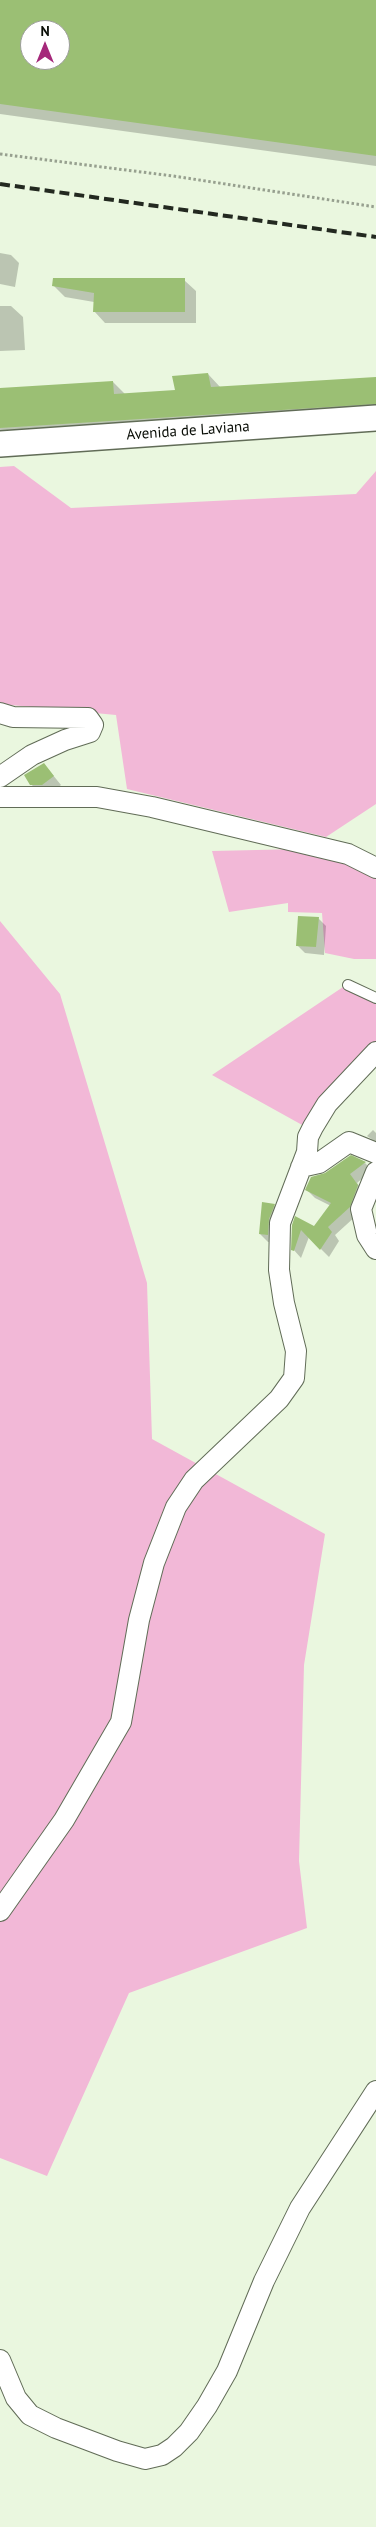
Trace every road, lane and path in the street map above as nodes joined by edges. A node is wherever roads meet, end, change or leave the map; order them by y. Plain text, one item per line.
1 (0, 154) edge
2 (376, 207) edge
3 (376, 418) edge
4 (0, 444) edge
5 (0, 713) edge
6 (0, 777) edge
7 (0, 797) edge
8 (376, 868) edge
9 (348, 985) dead end
10 (376, 998) edge
11 (376, 1052) edge
12 (376, 1153) edge
13 (301, 1167) junction
14 (376, 1172) edge
15 (376, 1249) edge
16 (0, 1911) edge
17 (376, 2091) edge
18 (0, 2360) edge

1 - 2 path
3 - 4 street, Avenida de Laviana
5 - 6 street
7 - 8 street
9 - 10 lane
11 - 13 street
12 - 13 street
13 - 16 street
14 - 15 street
17 - 18 street

